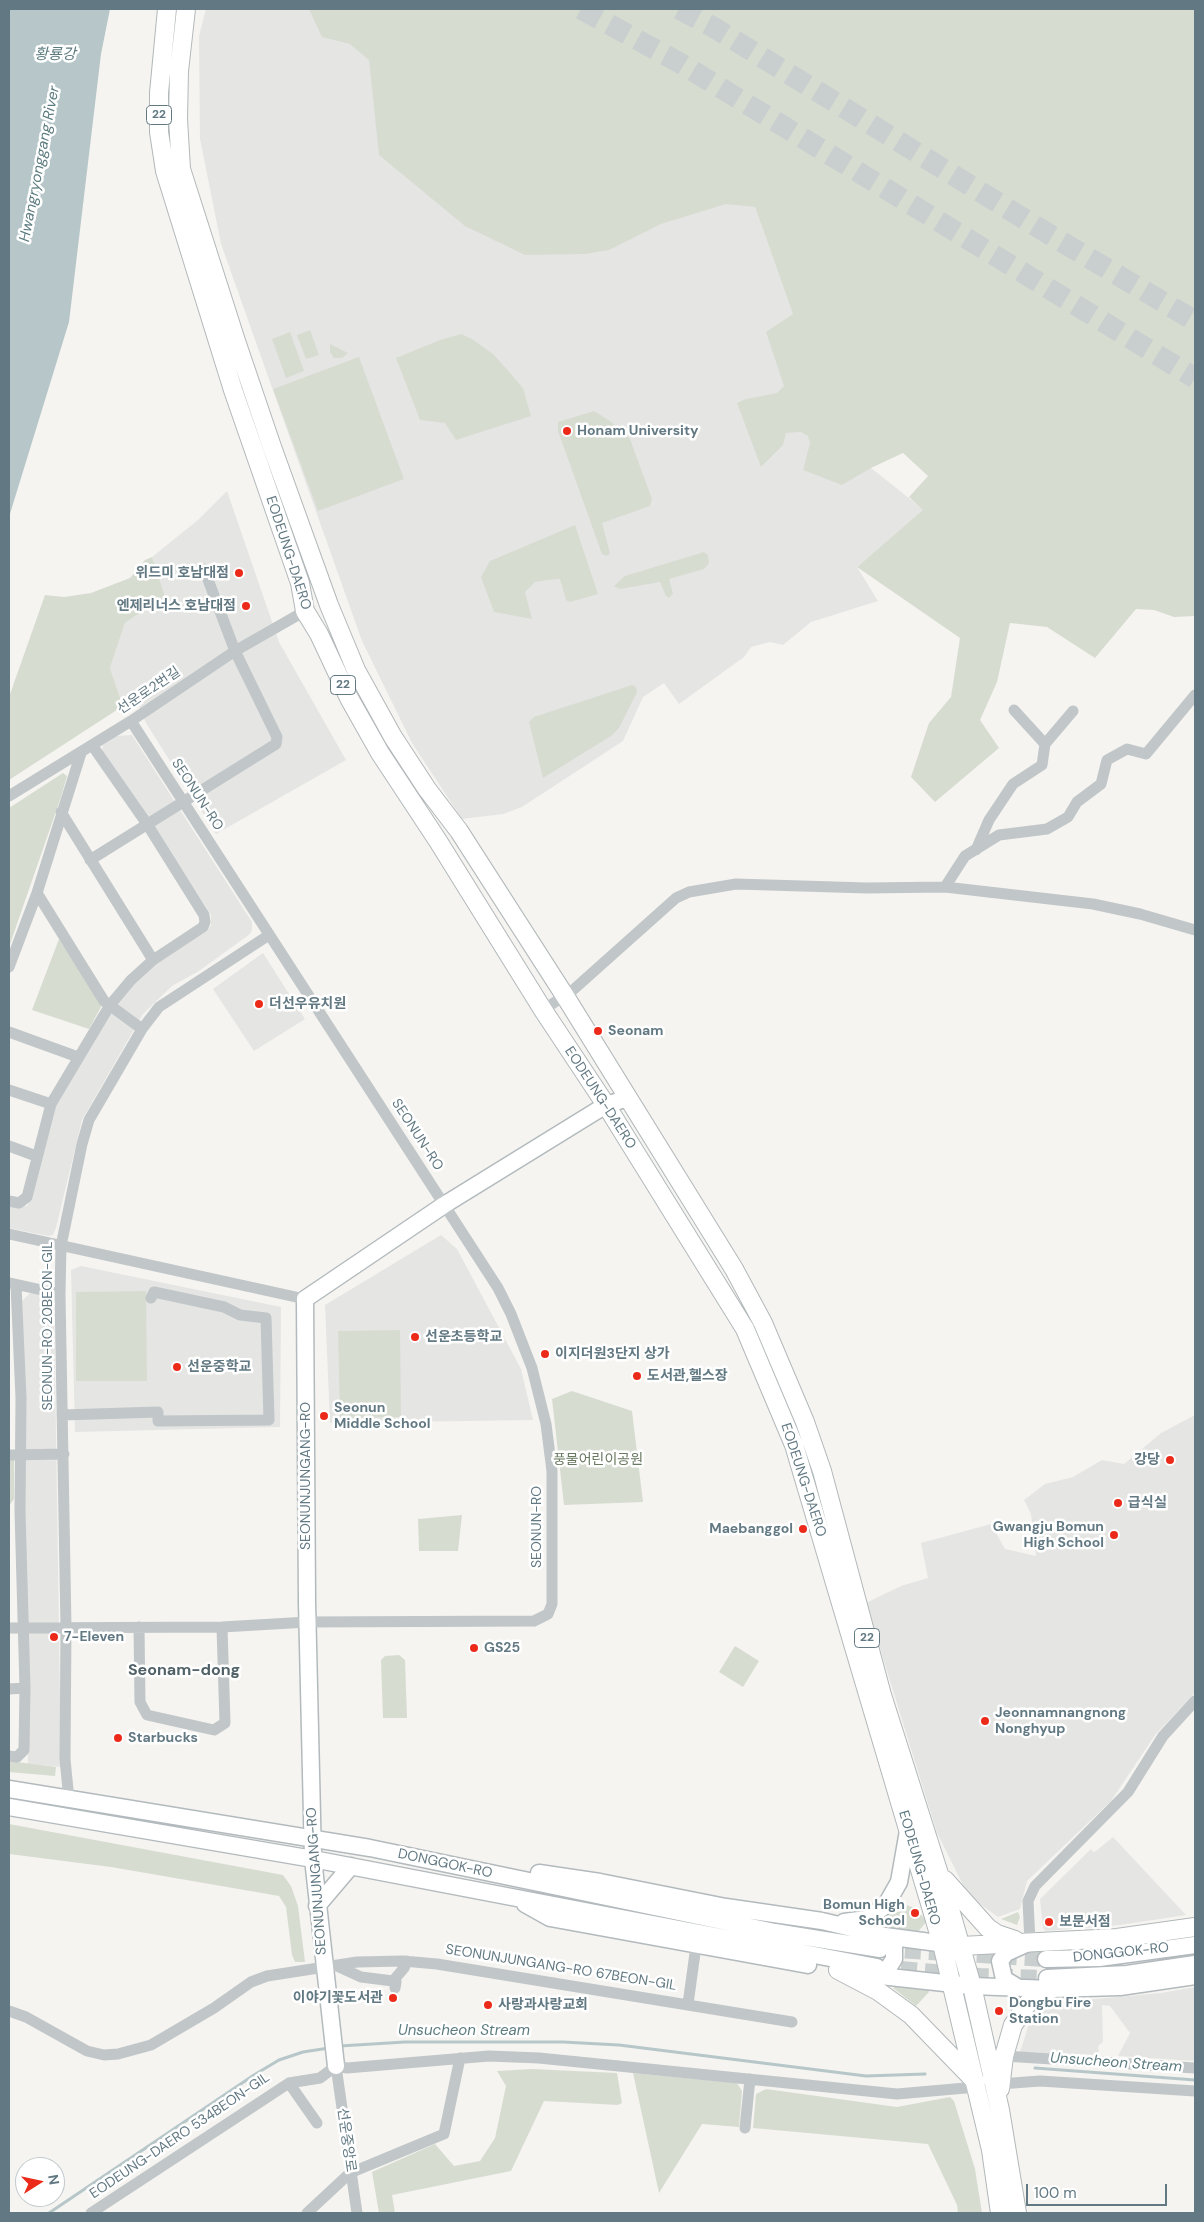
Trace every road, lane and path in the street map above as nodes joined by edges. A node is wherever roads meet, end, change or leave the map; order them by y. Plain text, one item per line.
1 (167, 9) edge
2 (186, 9) edge
3 (204, 569) dead end
4 (305, 611) junction
5 (235, 651) junction
6 (1195, 695) edge
7 (1014, 710) dead end
8 (1073, 711) dead end
9 (131, 721) junction
10 (1045, 744) junction
11 (92, 745) junction
12 (81, 753) junction
13 (9, 796) edge
14 (184, 802) junction
15 (61, 812) junction
16 (147, 824) junction
17 (976, 850) junction
18 (90, 860) junction
19 (945, 887) junction
20 (37, 893) junction
21 (1195, 930) edge
22 (270, 935) junction
23 (153, 960) junction
24 (9, 967) edge
25 (565, 996) junction
26 (110, 1005) junction
27 (543, 1010) junction
28 (142, 1029) junction
29 (9, 1032) edge
30 (78, 1057) junction
31 (9, 1090) edge
32 (628, 1098) junction
33 (51, 1104) junction
34 (606, 1105) junction
35 (9, 1146) edge
36 (36, 1156) junction
37 (9, 1201) edge
38 (444, 1205) junction
39 (9, 1234) edge
40 (61, 1246) junction
41 (13, 1284) edge
42 (60, 1294) junction
43 (151, 1298) dead end
44 (305, 1299) junction
45 (14, 1338) edge
46 (15, 1398) edge
47 (62, 1414) junction
48 (64, 1454) junction
49 (15, 1455) edge
50 (14, 1511) edge
51 (9, 1568) edge
52 (21, 1568) junction
53 (308, 1622) junction
54 (66, 1627) junction
55 (139, 1627) junction
56 (222, 1627) junction
57 (9, 1628) edge
58 (23, 1628) junction
59 (25, 1688) junction
60 (9, 1689) edge
61 (1195, 1702) edge
62 (9, 1756) edge
63 (9, 1789) edge
64 (69, 1800) junction
65 (9, 1807) edge
66 (908, 1829) junction
67 (312, 1839) junction
68 (313, 1859) junction
69 (442, 1862) junction
70 (351, 1866) junction
71 (938, 1871) junction
72 (516, 1898) junction
73 (318, 1906) junction
74 (822, 1921) junction
75 (1195, 1927) edge
76 (882, 1942) junction
77 (1030, 1942) junction
78 (942, 1944) junction
79 (1195, 1945) edge
80 (696, 1946) junction
81 (960, 1946) junction
82 (1046, 1959) tunnel mouth
83 (407, 1961) junction
84 (1195, 1964) edge
85 (331, 1968) junction
86 (838, 1970) junction
87 (876, 1971) junction
88 (1195, 1976) edge
89 (952, 1984) junction
90 (1049, 1984) junction
91 (972, 1986) junction
92 (1021, 1989) junction
93 (688, 2004) junction
94 (9, 2011) edge
95 (792, 2022) dead end
96 (332, 2034) joint
97 (1004, 2056) junction
98 (460, 2058) junction
99 (336, 2064) junction
100 (1195, 2068) edge
101 (750, 2079) junction
102 (289, 2083) junction
103 (976, 2084) junction
104 (1000, 2084) junction
105 (1195, 2091) edge
106 (1000, 2110) junction
107 (316, 2123) dead end
108 (745, 2128) dead end
109 (350, 2173) junction
110 (91, 2213) edge
111 (307, 2213) edge
112 (357, 2213) edge
113 (1000, 2213) edge
114 (1017, 2213) edge

1 - 4 main road, EODEUNG-DAERO / 22
2 - 25 main road, EODEUNG-DAERO / 22
3 - 5 street
4 - 5 street, 선운로2번길
4 - 27 main road, EODEUNG-DAERO / 22
5 - 9 street, 선운로2번길
5 - 14 street
6 - 17 street
7 - 10 street
8 - 10 street
9 - 11 street, 선운로2번길
9 - 14 street, SEONUN-RO
10 - 17 street
11 - 12 street, 선운로2번길
11 - 16 street
12 - 13 street, 선운로2번길
12 - 15 street
14 - 16 street
14 - 22 street, SEONUN-RO
15 - 18 street
15 - 20 street
16 - 18 street
16 - 23 street
17 - 19 street
18 - 23 street
19 - 21 street
19 - 25 street
20 - 24 street
20 - 26 street
22 - 28 street, SEONUN-RO 20BEON-GIL
22 - 38 street, SEONUN-RO
23 - 26 street
25 - 27 street
25 - 32 main road, EODEUNG-DAERO / 22
26 - 28 street
26 - 30 street
27 - 34 main road, EODEUNG-DAERO / 22
28 - 40 street, SEONUN-RO 20BEON-GIL
29 - 30 street
30 - 33 street
31 - 33 street
32 - 34 main road
32 - 71 main road, EODEUNG-DAERO / 22
33 - 36 street
34 - 38 main road
34 - 66 main road, EODEUNG-DAERO / 22
35 - 36 street
36 - 37 street
38 - 44 main road
38 - 53 street, SEONUN-RO
39 - 40 street
40 - 42 street, SEONUN-RO 20BEON-GIL
40 - 44 street
41 - 42 street
41 - 45 street
42 - 47 street, SEONUN-RO 20BEON-GIL
43 - 47 street
44 - 53 main road, SEONUNJUNGANG-RO
45 - 46 street
46 - 49 street
47 - 48 street, SEONUN-RO 20BEON-GIL
48 - 49 street
48 - 54 street, SEONUN-RO 20BEON-GIL
49 - 50 street
50 - 52 street
51 - 52 street
52 - 58 street
53 - 56 street
53 - 67 main road, SEONUNJUNGANG-RO
54 - 55 street
54 - 58 street
54 - 64 street, SEONUN-RO 20BEON-GIL
55 - 56 street
55 - 56 street
57 - 58 street
58 - 59 street
59 - 60 street
59 - 62 street
61 - 77 street
63 - 64 main road, DONGGOK-RO
64 - 67 main road, DONGGOK-RO
65 - 68 main road, DONGGOK-RO
66 - 74 main road
66 - 78 main road, EODEUNG-DAERO / 22
67 - 68 main road, SEONUNJUNGANG-RO
67 - 69 main road, DONGGOK-RO
68 - 70 main road, DONGGOK-RO
68 - 73 main road, SEONUNJUNGANG-RO
69 - 74 main road
69 - 76 main road, DONGGOK-RO
70 - 72 main road, DONGGOK-RO
70 - 73 main road
71 - 77 main road
71 - 81 main road, EODEUNG-DAERO / 22
72 - 80 main road
72 - 87 main road, DONGGOK-RO
73 - 85 main road, SEONUNJUNGANG-RO
74 - 76 main road
75 - 77 main road
76 - 78 main road
76 - 87 main road
77 - 81 main road
77 - 92 main road
78 - 81 main road
78 - 89 main road, EODEUNG-DAERO / 22
79 - 82 main road, DONGGOK-RO
80 - 86 main road
80 - 93 street
81 - 91 main road, EODEUNG-DAERO / 22
83 - 85 street, SEONUNJUNGANG-RO 67BEON-GIL
83 - 85 street
83 - 93 street, SEONUNJUNGANG-RO 67BEON-GIL
84 - 90 main road, DONGGOK-RO
85 - 94 street, SEONUNJUNGANG-RO 67BEON-GIL
85 - 96 main road, SEONUNJUNGANG-RO
86 - 87 main road
86 - 103 main road
87 - 89 main road
88 - 90 main road
89 - 91 main road
89 - 103 main road, EODEUNG-DAERO / 22
90 - 92 main road
90 - 97 main road
91 - 92 main road
91 - 106 main road, EODEUNG-DAERO / 22
93 - 95 street, SEONUNJUNGANG-RO 67BEON-GIL
96 - 99 main road, 선운중앙로
97 - 100 street
97 - 104 main road
98 - 99 street
98 - 101 street
98 - 109 street
99 - 102 street, EODEUNG-DAERO 534BEON-GIL
99 - 109 street, 선운중앙로
101 - 103 street
101 - 108 street
102 - 107 street
102 - 110 street, EODEUNG-DAERO 534BEON-GIL
103 - 113 main road, EODEUNG-DAERO / 22
104 - 105 street
104 - 106 main road
106 - 114 main road, EODEUNG-DAERO / 22
109 - 111 street
109 - 112 street, 선운중앙로

